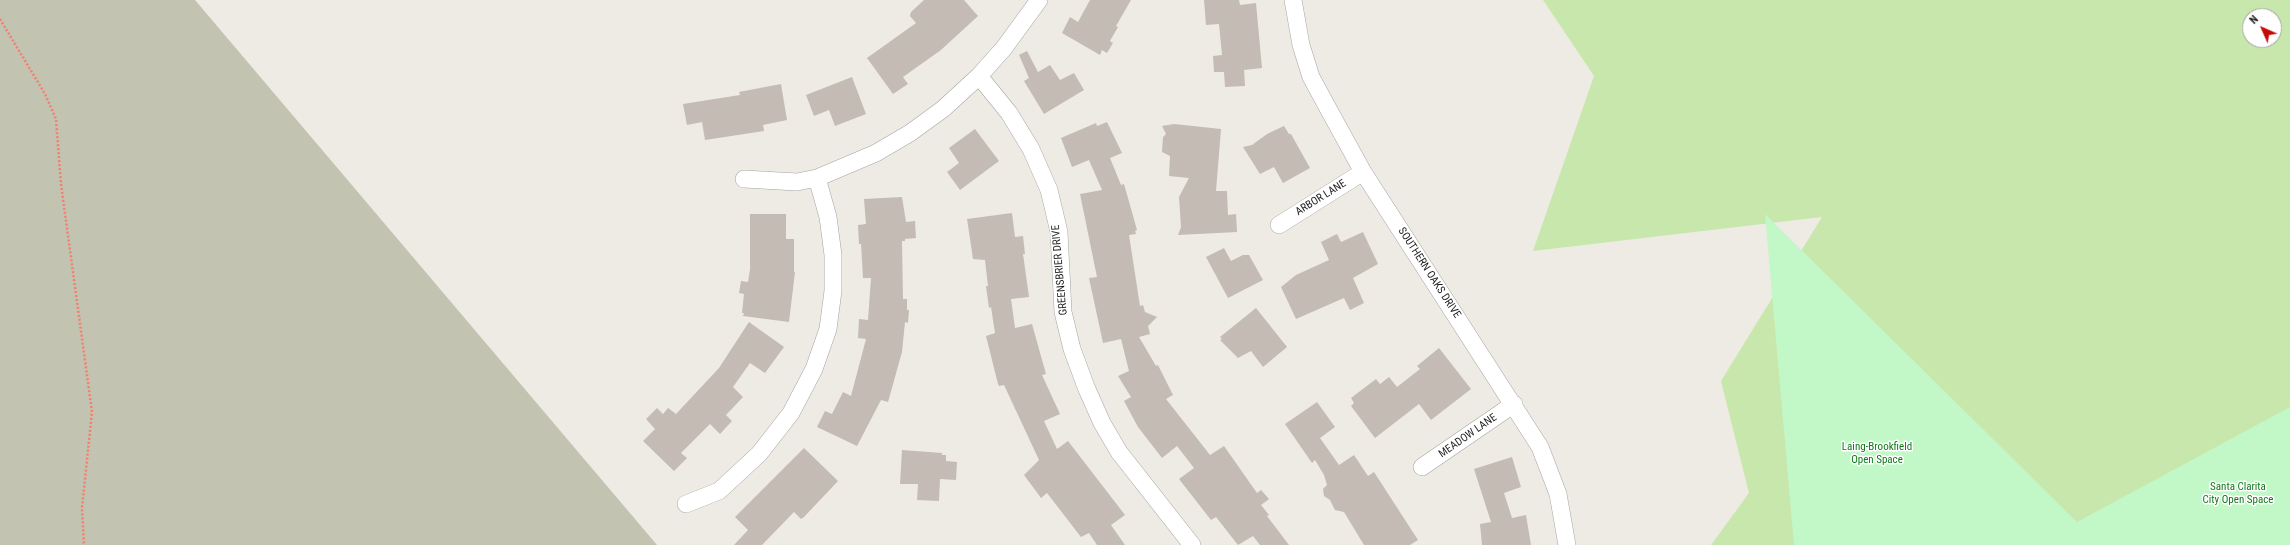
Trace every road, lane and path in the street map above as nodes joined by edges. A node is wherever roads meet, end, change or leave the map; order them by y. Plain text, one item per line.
1 (1039, 0) edge
2 (1293, 0) edge
3 (0, 19) edge
4 (979, 76) junction
5 (1363, 172) junction
6 (817, 178) junction
7 (744, 179) dead end
8 (1279, 225) dead end
9 (1514, 404) junction
10 (1422, 467) dead end
11 (686, 504) dead end
12 (84, 545) edge
13 (1192, 545) edge
14 (1567, 545) edge

1 - 4 street
2 - 5 street, SOUTHERN OAKS DRIVE
3 - 12 path
4 - 6 street
4 - 13 street, GREENSBRIER DRIVE
5 - 8 street, ARBOR LANE
5 - 9 street, SOUTHERN OAKS DRIVE
6 - 7 street
6 - 11 street
9 - 10 street, MEADOW LANE
9 - 14 street, SOUTHERN OAKS DRIVE

